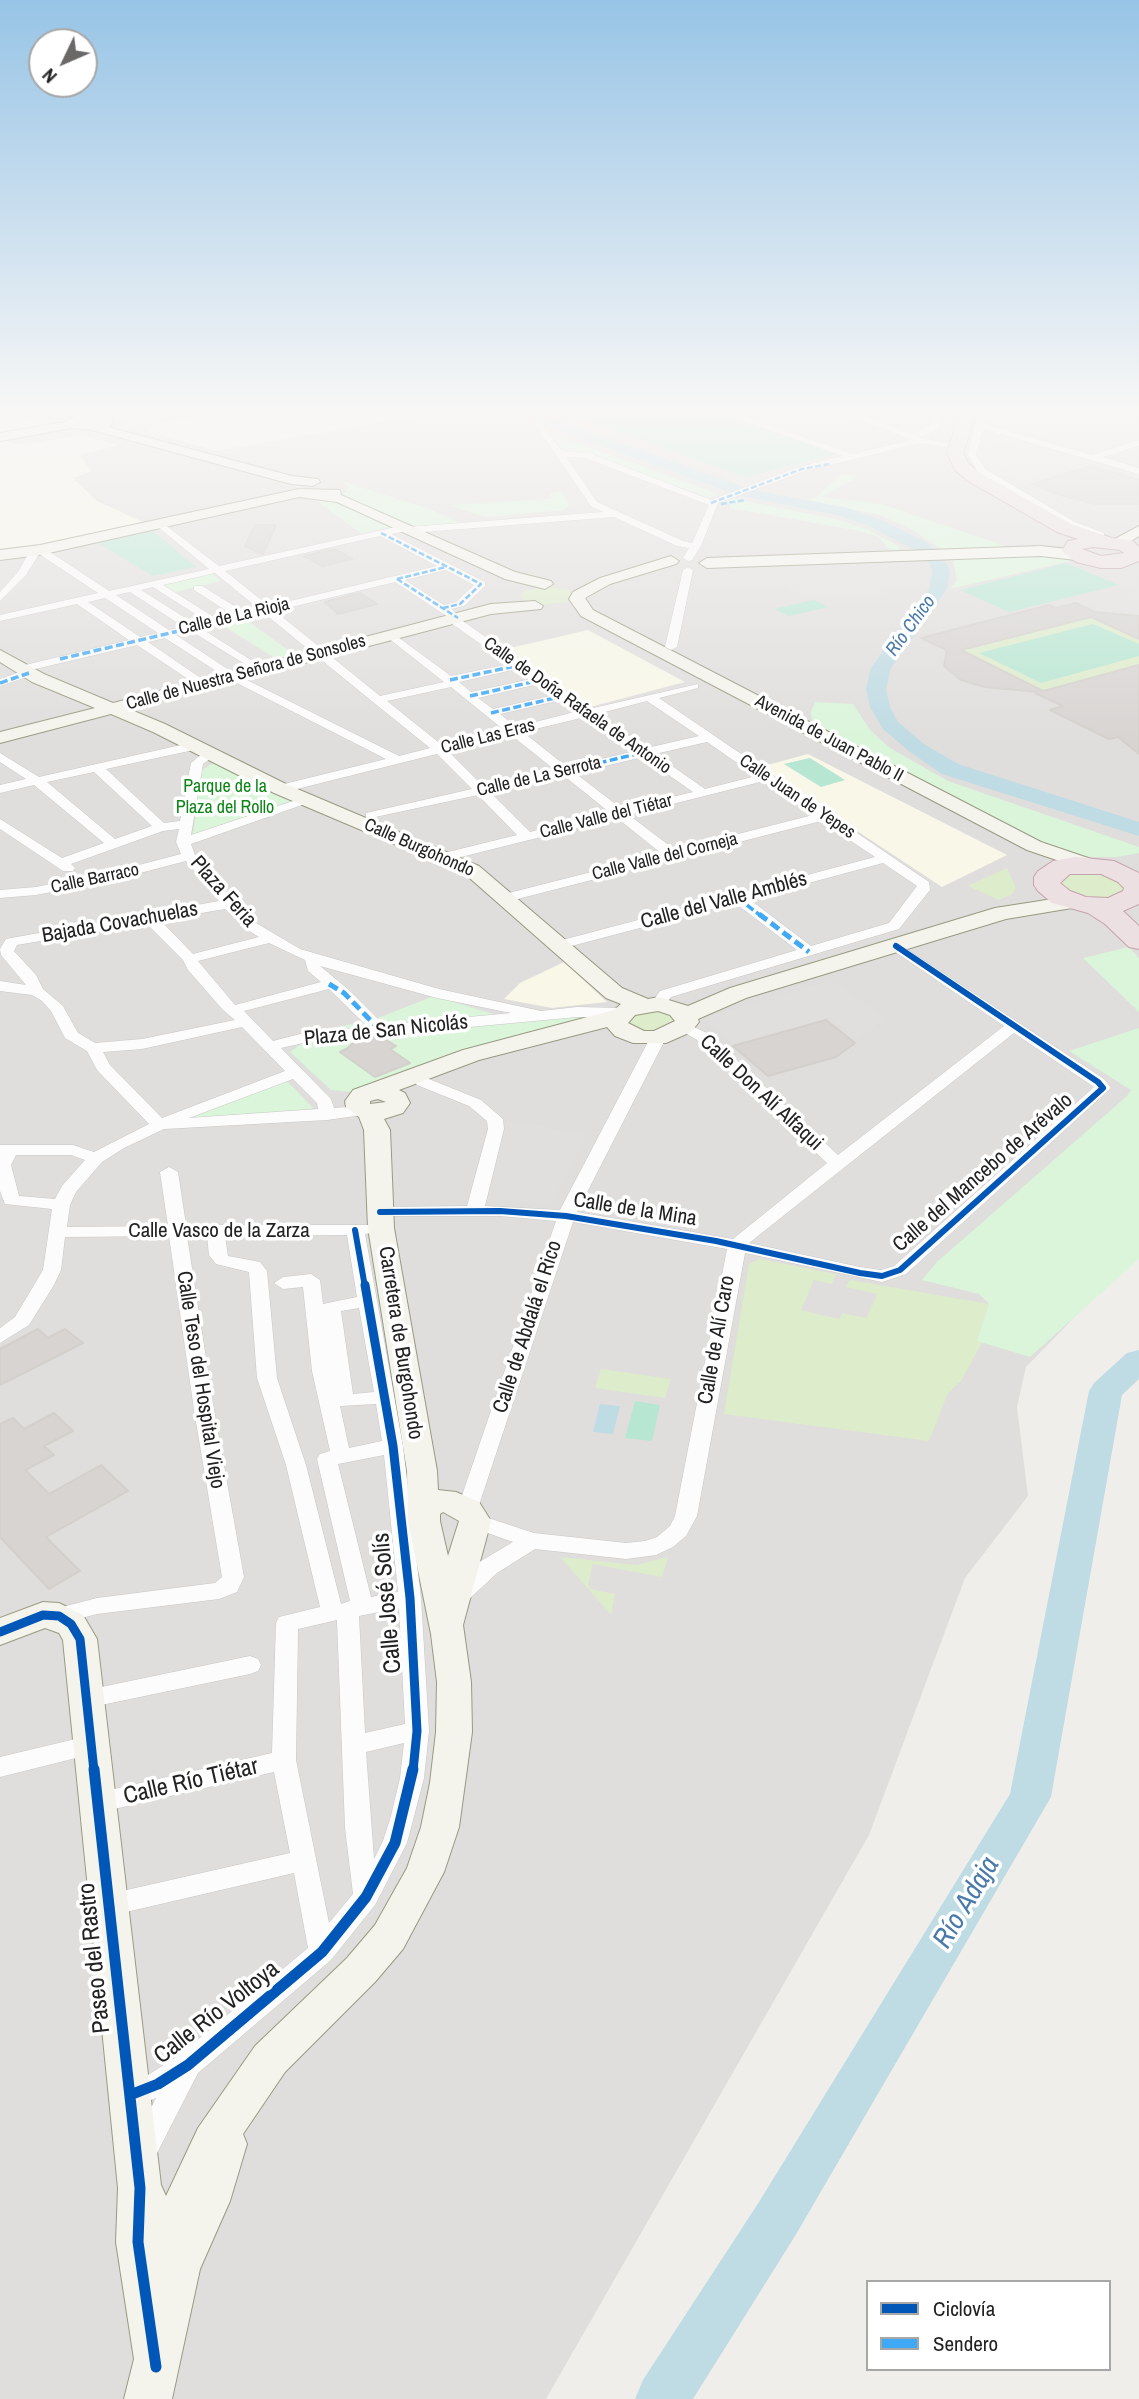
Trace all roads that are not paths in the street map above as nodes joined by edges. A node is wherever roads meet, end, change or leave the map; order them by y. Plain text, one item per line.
1 (167, 522) edge
2 (397, 522) edge
3 (511, 522) edge
4 (635, 522) edge
5 (703, 522) edge
6 (1040, 522) edge
7 (1053, 522) edge
8 (160, 524) junction
9 (417, 530) junction
10 (381, 533) junction
11 (1128, 547) edge
12 (1075, 549) junction
13 (37, 550) junction
14 (0, 555) edge
15 (683, 560) junction
16 (1101, 562) junction
17 (707, 564) joint
18 (446, 567) junction
19 (216, 569) junction
20 (646, 570) joint
21 (22, 573) junction
22 (0, 576) edge
23 (1139, 577) edge
24 (397, 579) junction
25 (153, 583) junction
26 (131, 588) junction
27 (514, 588) junction
28 (198, 589) dead end
29 (565, 593) junction
30 (106, 594) junction
31 (0, 598) edge
32 (78, 600) junction
33 (535, 606) junction
34 (491, 609) junction
35 (266, 610) junction
36 (451, 615) junction
37 (242, 616) junction
38 (0, 618) edge
39 (215, 622) junction
40 (193, 627) junction
41 (167, 633) junction
42 (391, 635) junction
43 (138, 640) junction
44 (671, 647) dead end
45 (321, 653) junction
46 (12, 664) edge
47 (520, 666) junction
48 (258, 669) junction
49 (231, 676) junction
50 (541, 680) junction
51 (452, 682) junction
52 (0, 683) edge
53 (201, 683) junction
54 (694, 686) dead end
55 (563, 695) junction
56 (470, 696) junction
57 (649, 697) junction
58 (377, 700) junction
59 (114, 708) junction
60 (588, 712) junction
61 (491, 713) junction
62 (514, 731) junction
63 (0, 738) edge
64 (708, 738) junction
65 (439, 749) junction
66 (202, 750) junction
67 (645, 752) junction
68 (0, 758) edge
69 (397, 760) junction
70 (97, 768) junction
71 (565, 771) junction
72 (767, 777) junction
73 (36, 780) junction
74 (0, 789) edge
75 (281, 789) junction
76 (480, 790) junction
77 (703, 793) junction
78 (310, 800) junction
79 (619, 813) junction
80 (371, 816) dead end
81 (824, 816) junction
82 (0, 823) edge
83 (184, 825) junction
84 (160, 827) junction
85 (526, 836) junction
86 (114, 844) junction
87 (186, 849) junction
88 (672, 855) junction
89 (445, 857) junction
90 (888, 858) junction
91 (60, 863) junction
92 (1091, 865) junction
93 (89, 881) junction
94 (1047, 881) junction
95 (1138, 890) edge
96 (0, 894) edge
97 (506, 898) junction
98 (738, 898) junction
99 (228, 904) junction
100 (1084, 904) junction
101 (1003, 913) junction
102 (150, 918) junction
103 (270, 938) junction
104 (1139, 941) edge
105 (560, 945) junction
106 (896, 946) junction
107 (809, 952) junction
108 (190, 959) junction
109 (313, 959) junction
110 (329, 984) junction
111 (0, 986) edge
112 (36, 991) junction
113 (232, 1010) junction
114 (644, 1012) junction
115 (540, 1015) junction
116 (245, 1022) junction
117 (1013, 1026) junction
118 (380, 1030) junction
119 (658, 1038) junction
120 (268, 1047) junction
121 (93, 1048) junction
122 (294, 1073) junction
123 (423, 1082) junction
124 (326, 1108) junction
125 (374, 1108) junction
126 (160, 1125) junction
127 (5, 1150) edge
128 (96, 1158) junction
129 (837, 1163) junction
130 (169, 1172) dead end
131 (61, 1205) junction
132 (475, 1210) junction
133 (566, 1216) junction
134 (372, 1223) junction
135 (57, 1232) junction
136 (216, 1232) junction
137 (177, 1233) junction
138 (737, 1245) junction
139 (882, 1276) joint
140 (283, 1283) dead end
141 (368, 1301) junction
142 (0, 1338) edge
143 (385, 1397) junction
144 (393, 1446) junction
145 (334, 1458) junction
146 (456, 1518) junction
147 (531, 1541) junction
148 (430, 1550) joint
149 (410, 1598) junction
150 (347, 1610) junction
151 (59, 1616) junction
152 (451, 1617) junction
153 (0, 1632) edge
154 (250, 1665) dead end
155 (87, 1699) junction
156 (417, 1731) junction
157 (92, 1745) junction
158 (353, 1745) junction
159 (284, 1760) junction
160 (0, 1768) edge
161 (97, 1803) junction
162 (304, 1860) junction
163 (366, 1897) junction
164 (109, 1905) junction
165 (322, 1952) junction
166 (188, 2065) junction
167 (130, 2095) junction
168 (238, 2106) junction
169 (150, 2203) junction
170 (178, 2270) junction
171 (152, 2383) edge

1 - 8 main road
2 - 9 main road
3 - 9 street
4 - 15 street
5 - 15 street
6 - 12 highway
7 - 11 highway
8 - 13 main road
8 - 19 street
9 - 10 street
9 - 27 main road
10 - 18 street
10 - 19 street
11 - 12 highway
11 - 16 highway
12 - 16 highway
12 - 17 main road
13 - 14 main road
13 - 21 street
13 - 30 street
15 - 17 main road
15 - 20 main road
15 - 44 street
16 - 23 highway
18 - 24 street, Calle de La Rioja
18 - 36 street
19 - 25 street
19 - 35 street
20 - 29 main road
21 - 22 street
21 - 31 street
24 - 35 street, Calle de La Rioja
24 - 36 street, Calle de Doña Rafaela de Antonio
25 - 26 street
25 - 39 street
26 - 30 street
26 - 40 street
27 - 29 main road
27 - 33 main road
27 - 34 main road, Calle de Nuestra Señora de Sonsoles
28 - 37 street
29 - 33 main road, Calle de Nuestra Señora de Sonsoles
29 - 92 main road, Avenida de Juan Pablo II
29 - 94 main road, Avenida de Juan Pablo II
30 - 32 street
30 - 41 street
32 - 38 street
32 - 43 street
33 - 34 main road, Calle de Nuestra Señora de Sonsoles
34 - 36 main road, Calle de Nuestra Señora de Sonsoles
35 - 37 street, Calle de La Rioja
35 - 45 street
36 - 42 main road, Calle de Nuestra Señora de Sonsoles
36 - 47 street, Calle de Doña Rafaela de Antonio
37 - 39 street, Calle de La Rioja
39 - 40 street, Calle de La Rioja
40 - 41 street, Calle de La Rioja
40 - 48 street
41 - 43 street, Calle de La Rioja
41 - 49 street
42 - 45 main road, Calle de Nuestra Señora de Sonsoles
42 - 51 street
43 - 46 street, Calle de La Rioja
43 - 53 street
45 - 48 main road, Calle de Nuestra Señora de Sonsoles
45 - 58 street
46 - 52 street, Calle de La Rioja
46 - 59 main road
47 - 50 street, Calle de Doña Rafaela de Antonio
47 - 51 street
48 - 49 main road, Calle de Nuestra Señora de Sonsoles
49 - 53 main road, Calle de Nuestra Señora de Sonsoles
49 - 69 street
50 - 55 street, Calle de Doña Rafaela de Antonio
50 - 56 street
51 - 56 street
51 - 58 street
53 - 59 main road, Calle de Nuestra Señora de Sonsoles
54 - 57 street, Calle Las Eras
55 - 60 street, Calle de Doña Rafaela de Antonio
55 - 61 street
56 - 61 street
57 - 60 street, Calle Las Eras
57 - 64 street, Calle Juan de Yepes
58 - 65 street
59 - 63 main road, Calle de Nuestra Señora de Sonsoles
59 - 66 main road
60 - 62 street, Calle Las Eras
60 - 67 street, Calle de Doña Rafaela de Antonio
61 - 62 street
62 - 65 street, Calle Las Eras
62 - 71 street
64 - 67 street, Calle de La Serrota
64 - 72 street, Calle Juan de Yepes
65 - 69 street, Calle Las Eras
65 - 76 street
66 - 70 street
66 - 75 main road
66 - 83 street
67 - 71 street, Calle de La Serrota
67 - 77 street, Calle de Doña Rafaela de Antonio
68 - 73 street
69 - 75 street, Calle Las Eras
70 - 73 street
70 - 84 street
71 - 76 street, Calle de La Serrota
71 - 79 street
72 - 77 street, Calle Valle del Tiétar
72 - 81 street, Calle Juan de Yepes
73 - 74 street
73 - 86 street
75 - 78 main road
76 - 80 street, Calle de La Serrota
76 - 85 street
77 - 79 street, Calle Valle del Tiétar
78 - 87 street, Calle Barraco
78 - 89 main road, Calle Burgohondo
79 - 85 street, Calle Valle del Tiétar
79 - 88 street
81 - 88 street, Calle Valle del Corneja
81 - 90 street, Calle Juan de Yepes
82 - 91 street
83 - 84 street
83 - 87 street
84 - 86 street
85 - 89 street, Calle Valle del Tiétar
86 - 91 street
87 - 93 street, Calle Barraco
87 - 99 street, Plaza Feria
88 - 97 street, Calle Valle del Corneja
89 - 97 main road, Calle Burgohondo
90 - 98 street, Calle del Valle Amblés
90 - 107 street, Calle Juan de Yepes
91 - 93 street
92 - 94 highway
92 - 95 highway
93 - 96 street, Calle Barraco
94 - 100 highway
94 - 101 main road
95 - 100 highway
97 - 105 main road, Calle Burgohondo
98 - 105 street, Calle del Valle Amblés
98 - 107 street
99 - 102 street, Bajada Covachuelas
99 - 103 street, Plaza Feria
100 - 101 main road
100 - 104 highway
101 - 106 main road
102 - 108 street
102 - 112 street, Bajada Covachuelas
103 - 108 street, Plaza Feria
103 - 109 street, Plaza de San Nicolás
105 - 114 main road, Calle Burgohondo
106 - 114 main road
106 - 117 street, Calle del Mancebo de Arévalo
107 - 114 street
108 - 113 street
109 - 110 street
109 - 115 street, Plaza de San Nicolás
110 - 113 street
110 - 118 street
111 - 112 street
112 - 121 street
113 - 116 street
114 - 115 street, Plaza de San Nicolás
114 - 119 main road
114 - 119 main road
114 - 123 main road
114 - 125 main road
114 - 129 street, Calle Don Alí Alfaqui
115 - 118 street, Plaza de San Nicolás
116 - 120 street
116 - 121 street
117 - 129 street
117 - 139 street, Calle del Mancebo de Arévalo
118 - 120 street, Plaza de San Nicolás
119 - 133 street, Calle de Abdalá el Rico
120 - 122 street, Plaza de San Nicolás
121 - 126 street
122 - 124 street, Plaza de San Nicolás
122 - 126 street, Plaza de San Nicolás
123 - 125 main road
123 - 132 street
124 - 125 street
124 - 126 street
125 - 134 main road, Carretera de Burgohondo
126 - 128 street, Plaza de San Nicolás
127 - 128 street
127 - 131 street
128 - 131 street, Plaza de San Nicolás
129 - 138 street
130 - 137 street, Calle Teso del Hospital Viejo
131 - 135 street
132 - 133 street, Calle de la Mina
132 - 134 street, Calle de la Mina
133 - 138 street, Calle de la Mina
133 - 146 street, Calle de Abdalá el Rico
134 - 136 street, Calle Vasco de la Zarza
134 - 141 street, Calle José Solís
134 - 146 main road, Carretera de Burgohondo
135 - 137 street, Calle Vasco de la Zarza
135 - 142 street
136 - 137 street, Calle Vasco de la Zarza
136 - 150 street
137 - 151 street, Calle Teso del Hospital Viejo
138 - 139 street, Calle de la Mina
138 - 147 street, Calle de Alí Caro
140 - 145 street
141 - 143 street, Calle José Solís
141 - 143 street
143 - 144 street, Calle José Solís
144 - 145 street
144 - 149 street, Calle José Solís
145 - 150 street
146 - 147 street, Calle de Alí Caro
146 - 148 main road
146 - 152 main road, Carretera de Burgohondo
147 - 152 street
148 - 152 main road, Carretera de Burgohondo
149 - 150 street
149 - 156 street, Calle José Solís
150 - 158 street
150 - 159 street
151 - 153 main road
151 - 155 main road, Paseo del Rastro
152 - 168 main road, Carretera de Burgohondo
154 - 155 street
155 - 157 main road, Paseo del Rastro
156 - 158 street
156 - 163 street, Calle José Solís
157 - 160 street
157 - 161 main road, Paseo del Rastro
158 - 163 street
159 - 161 street, Calle Río Tiétar
159 - 162 street
161 - 164 main road, Paseo del Rastro
162 - 164 street
162 - 165 street
163 - 165 street, Calle José Solís
164 - 167 main road, Paseo del Rastro
165 - 166 street, Calle Río Voltoya
166 - 167 street, Calle Río Voltoya
166 - 169 street, Calle Río Voltoya
167 - 169 main road, Paseo del Rastro
168 - 169 main road, Carretera de Burgohondo
168 - 170 main road, Carretera de Burgohondo
169 - 170 main road
169 - 171 main road, Paseo del Rastro
170 - 171 main road, Carretera de Burgohondo

